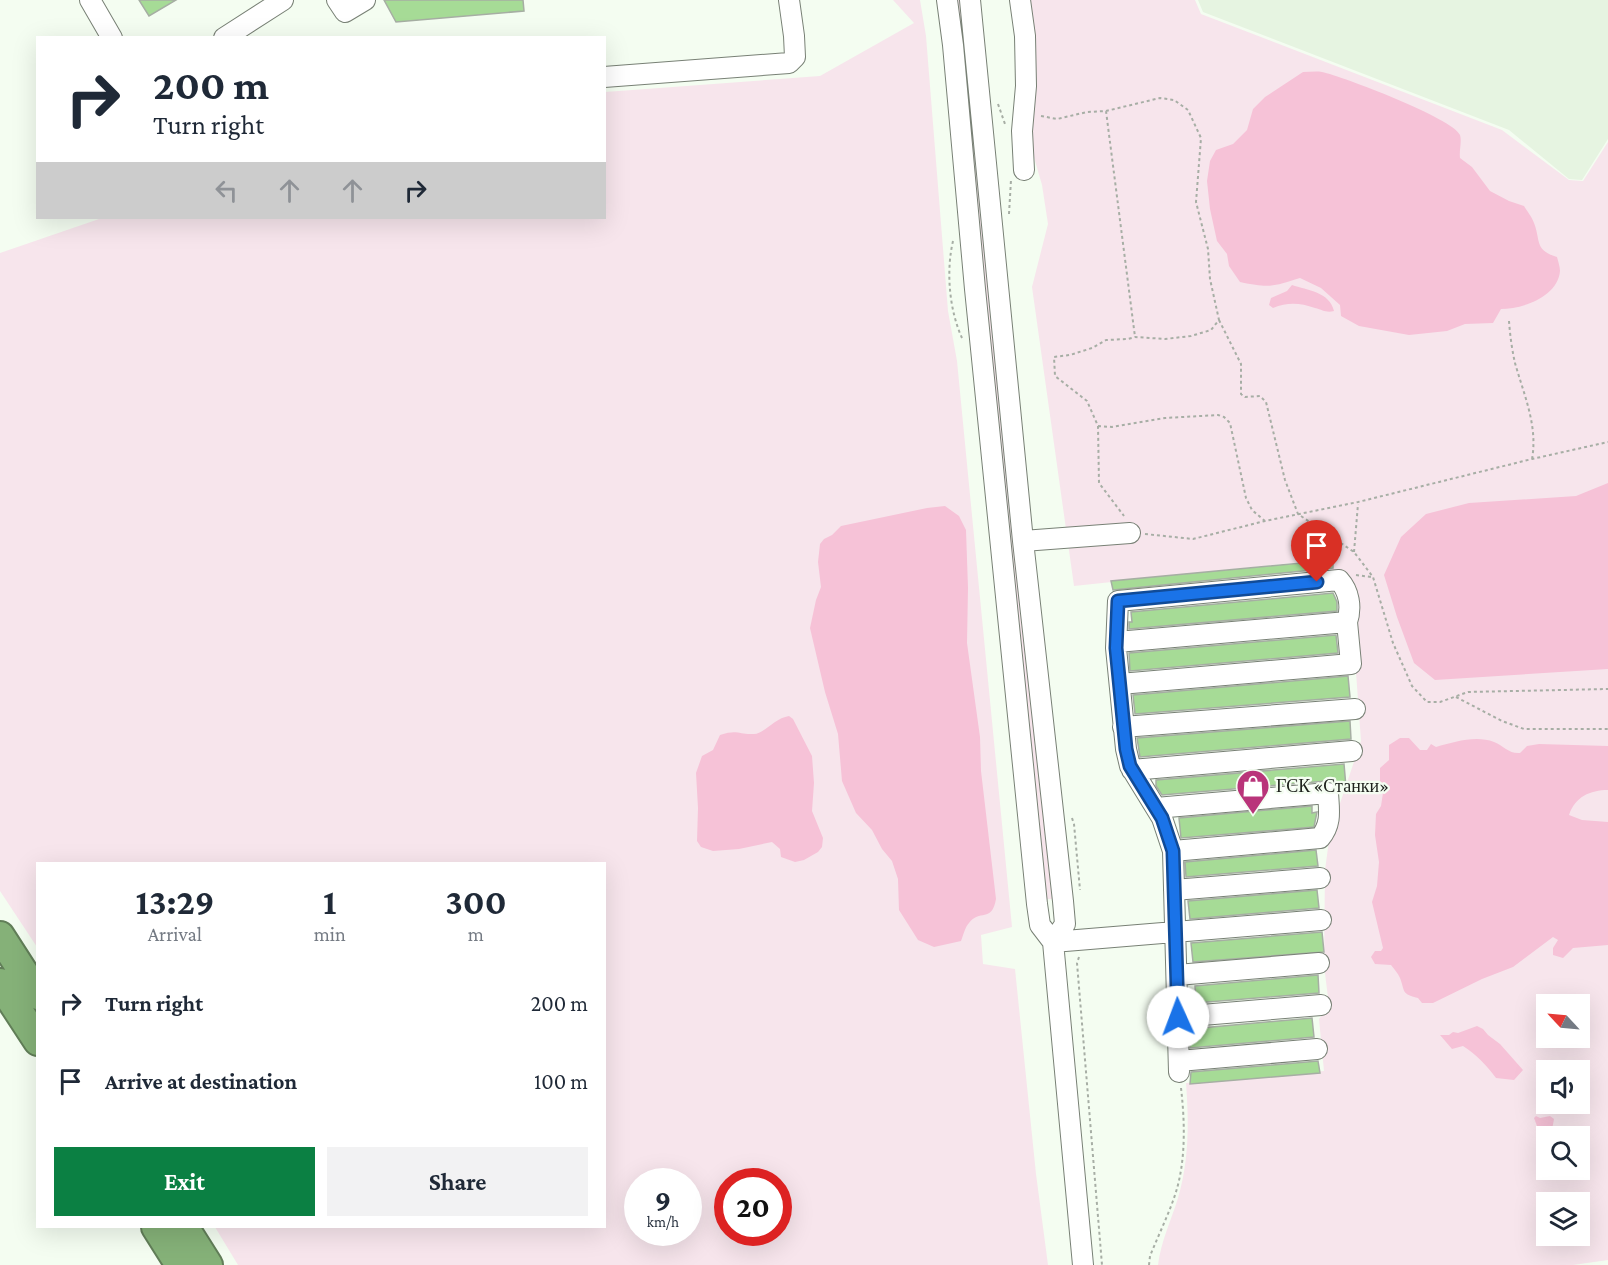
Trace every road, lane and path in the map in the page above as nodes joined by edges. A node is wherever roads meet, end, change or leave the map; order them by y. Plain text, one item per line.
1 (90, 0) edge
2 (283, 0) edge
3 (337, 0) edge
4 (365, 0) edge
5 (789, 0) edge
6 (947, 0) edge
7 (970, 0) edge
8 (1020, 0) edge
9 (111, 36) edge
10 (227, 36) edge
11 (606, 78) edge
12 (1024, 110) junction
13 (1106, 111) junction
14 (1024, 170) dead end
15 (955, 236) dead end
16 (1219, 320) junction
17 (1509, 321) dead end
18 (1135, 337) junction
19 (964, 343) dead end
20 (1098, 426) junction
21 (1608, 442) edge
22 (1532, 459) junction
23 (1358, 502) junction
24 (1298, 514) junction
25 (1265, 521) junction
26 (1130, 533) junction
27 (1023, 541) junction
28 (1354, 552) junction
29 (1347, 622) junction
30 (1117, 642) junction
31 (1120, 684) junction
32 (1608, 689) edge
33 (1456, 697) junction
34 (1355, 709) dead end
35 (1124, 727) junction
36 (1608, 729) edge
37 (1352, 751) dead end
38 (1132, 770) junction
39 (1156, 808) junction
40 (1173, 851) junction
41 (1320, 878) dead end
42 (1174, 890) junction
43 (1321, 920) dead end
44 (1175, 932) junction
45 (0, 936) edge
46 (1053, 942) junction
47 (1319, 963) dead end
48 (1177, 975) junction
49 (0, 982) edge
50 (36, 992) edge
51 (1321, 1005) dead end
52 (1178, 1017) junction
53 (36, 1038) edge
54 (1317, 1048) dead end
55 (1179, 1066) junction
56 (157, 1228) edge
57 (185, 1228) edge
58 (180, 1265) edge
59 (208, 1265) edge
60 (1083, 1265) edge
61 (1149, 1265) edge

1 - 9 street
2 - 10 street
3 - 4 street
5 - 11 street
6 - 46 street
7 - 27 street
8 - 12 street
12 - 13 path
12 - 14 street
13 - 16 path
13 - 18 path
15 - 19 path
16 - 18 path
16 - 24 path
17 - 22 path
18 - 20 path
20 - 25 path
20 - 26 path
21 - 22 path
22 - 23 path
23 - 24 path
23 - 28 path
24 - 25 path
24 - 28 path
25 - 26 path
26 - 27 street
27 - 46 street
28 - 33 path
29 - 30 street
29 - 30 street
29 - 31 street
30 - 31 street
31 - 35 street
32 - 33 path
33 - 36 path
34 - 35 street
35 - 38 street
37 - 38 street
38 - 39 street
39 - 40 street
39 - 40 street
40 - 42 street
41 - 42 street
42 - 44 street
43 - 44 street
44 - 46 street
44 - 48 street
45 - 50 highway
46 - 60 street
47 - 48 street
48 - 52 street
49 - 53 highway
51 - 52 street
52 - 55 street
54 - 55 street
55 - 61 path
56 - 58 highway
57 - 59 highway

